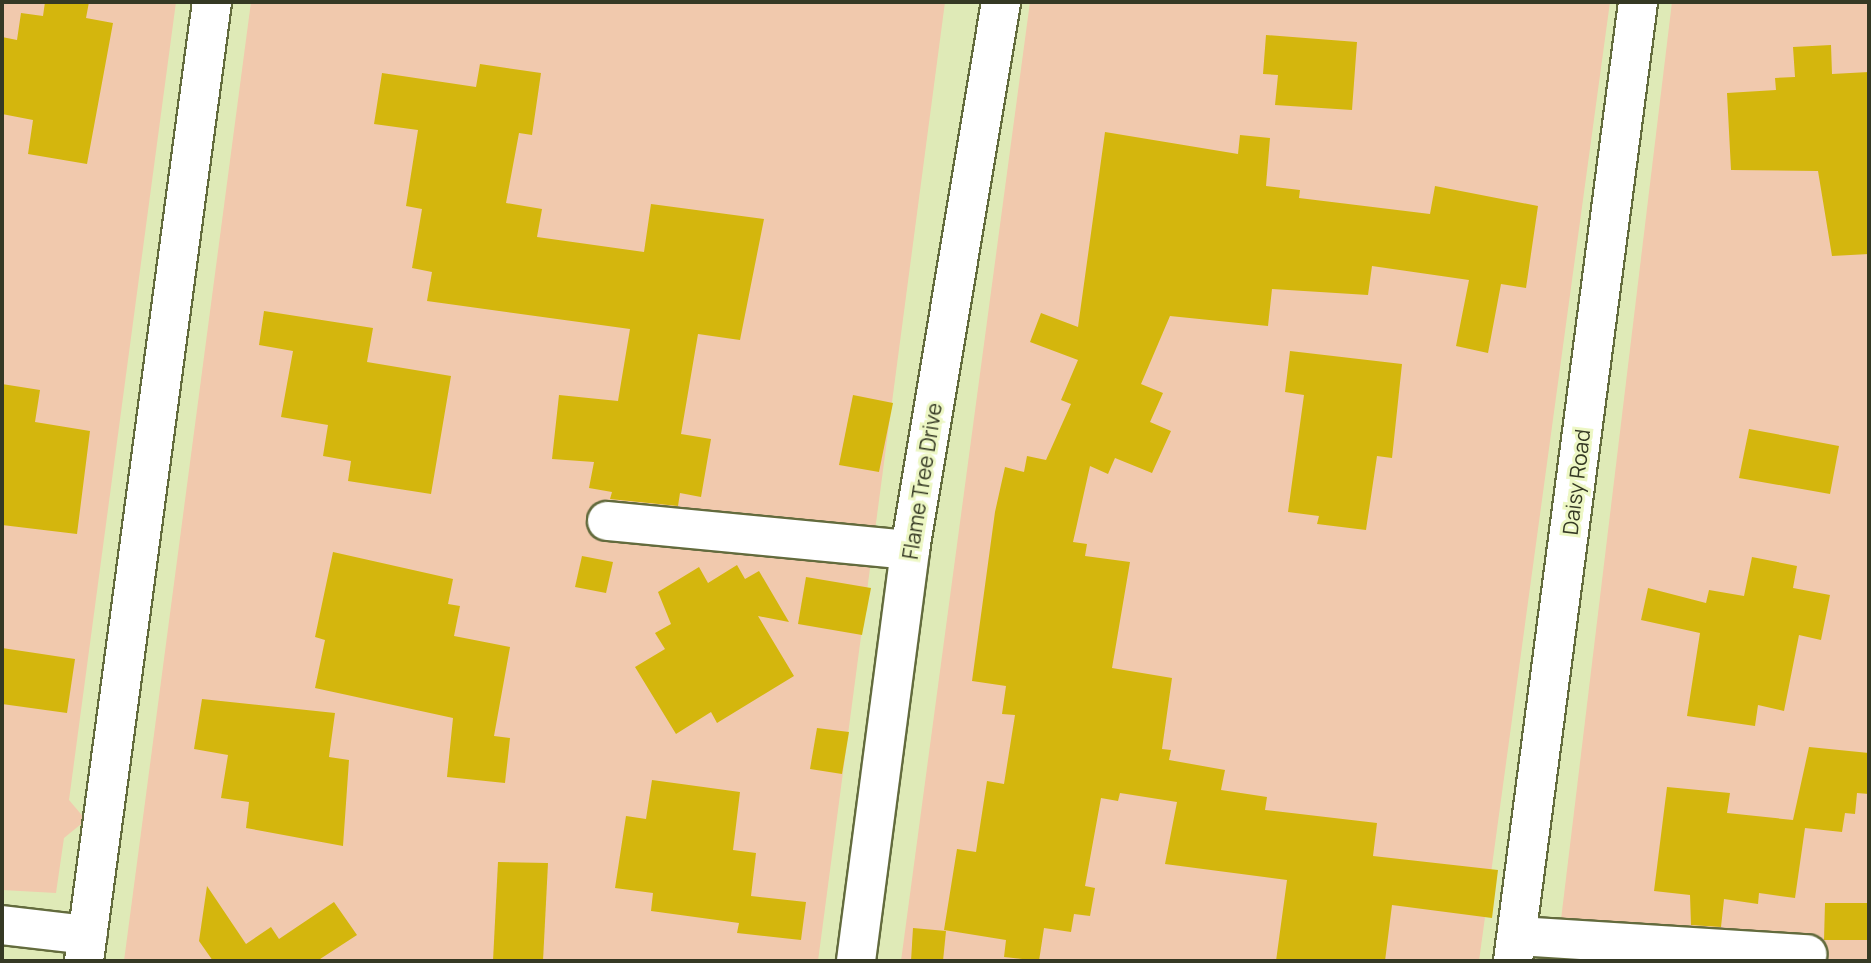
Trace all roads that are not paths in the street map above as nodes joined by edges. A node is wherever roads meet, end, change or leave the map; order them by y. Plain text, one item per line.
1 (212, 2) edge
2 (1001, 2) edge
3 (1638, 2) edge
4 (607, 521) dead end
5 (910, 550) junction
6 (2, 925) edge
7 (85, 948) edge
8 (1515, 949) edge
9 (1807, 954) dead end
10 (856, 961) edge

1 - 7 street
2 - 5 street, Flame Tree Drive
3 - 8 street, Daisy Road
4 - 5 street
5 - 10 street, Flame Tree Drive
6 - 7 street
8 - 9 street

